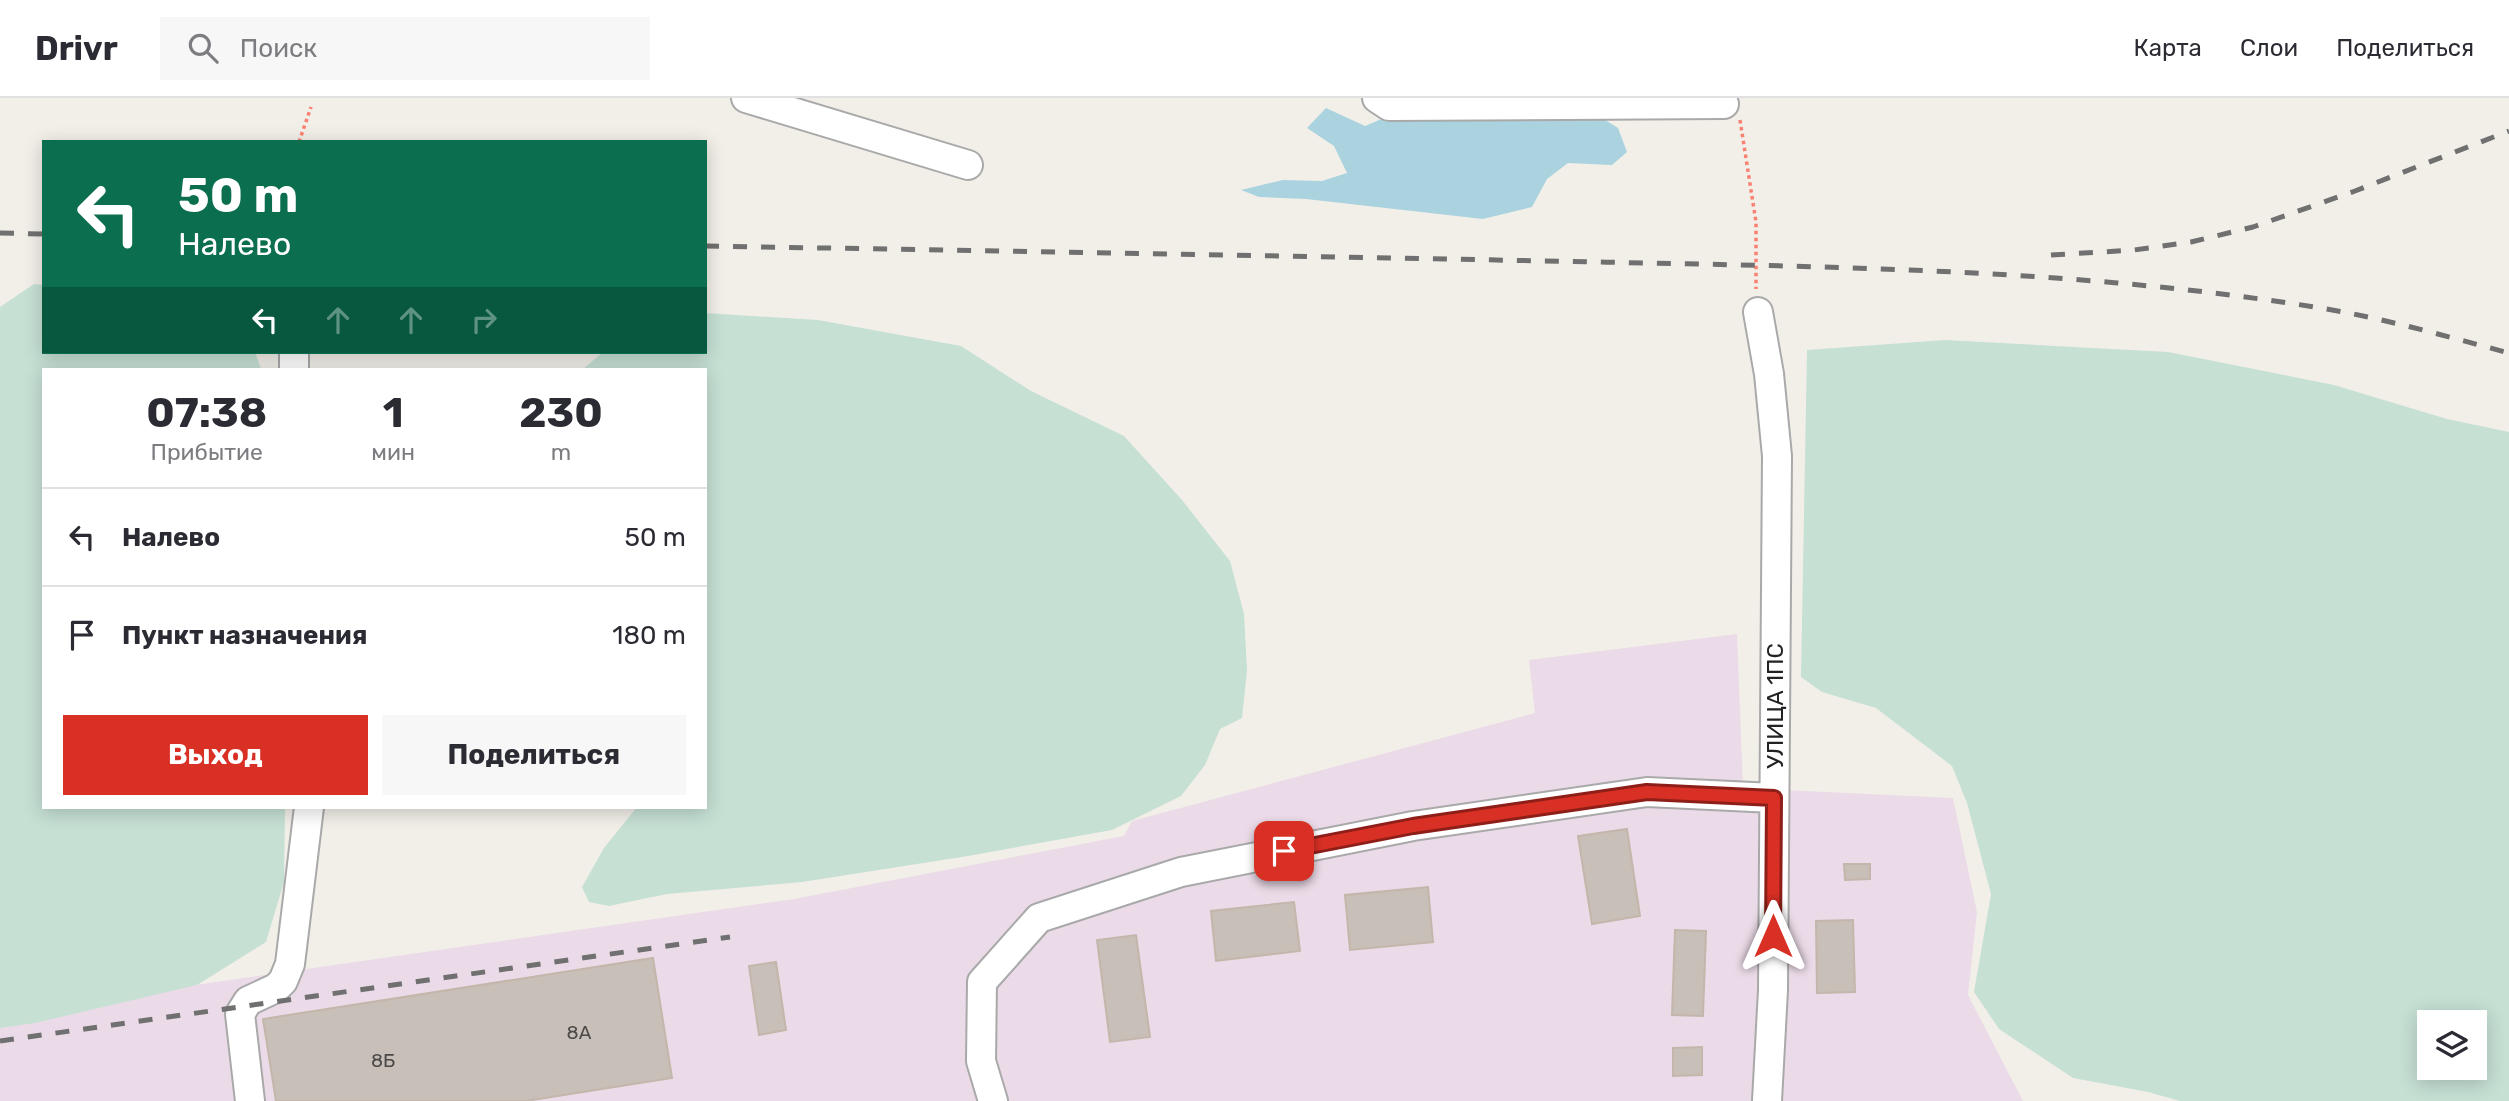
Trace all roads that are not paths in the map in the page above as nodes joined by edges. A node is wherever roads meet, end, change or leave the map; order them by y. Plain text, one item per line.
1 (746, 98) edge
2 (1377, 98) edge
3 (1724, 104) road end
4 (968, 166) dead end
5 (1758, 312) road end
6 (1774, 798) junction
7 (309, 809) edge
8 (250, 1101) edge
9 (993, 1101) edge
10 (1767, 1101) edge

1 - 4 street
2 - 3 street
5 - 6 street, УЛИЦА 1ПС
6 - 9 street
6 - 10 street, УЛИЦА 1ПС
7 - 8 street

